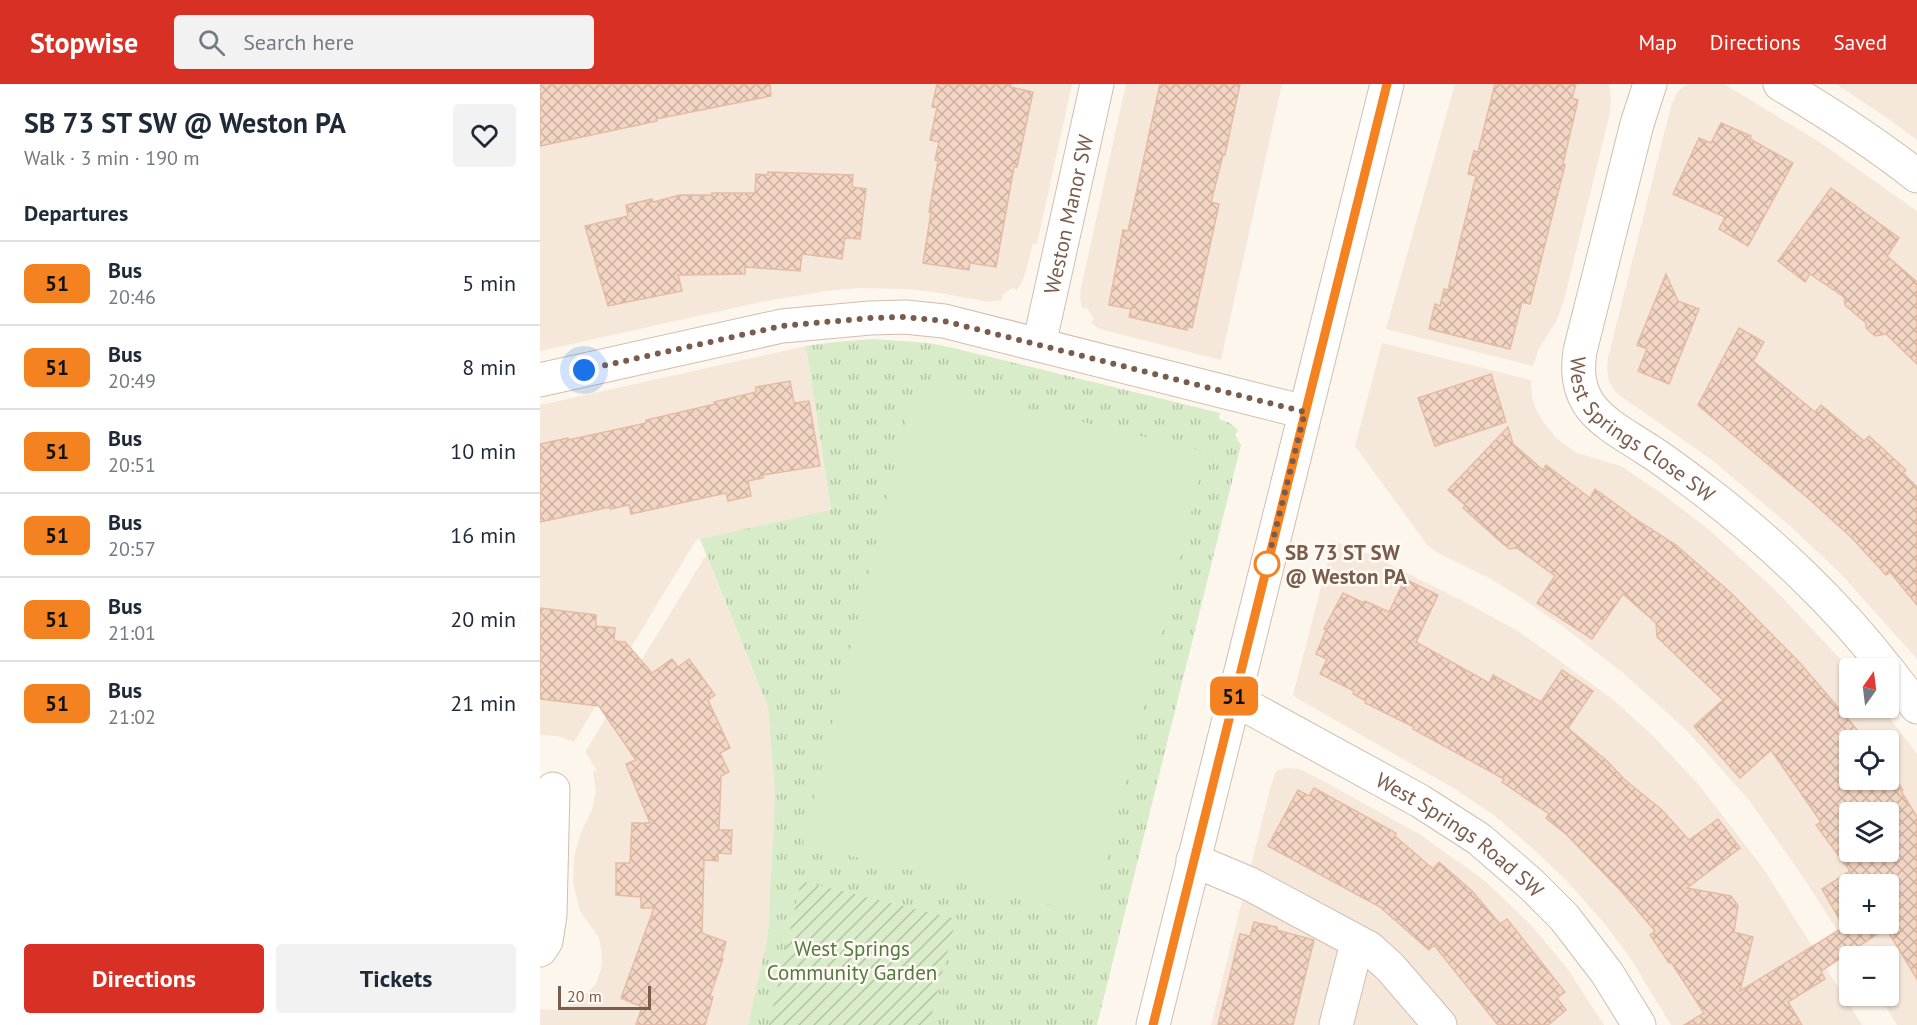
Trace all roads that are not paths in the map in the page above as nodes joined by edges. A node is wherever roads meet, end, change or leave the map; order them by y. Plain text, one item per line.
1 (1097, 84) edge
2 (1387, 84) edge
3 (1650, 84) edge
4 (1780, 84) edge
5 (1917, 176) edge
6 (1039, 345) junction
7 (540, 380) edge
8 (1305, 412) junction
9 (1878, 658) edge
10 (1899, 684) edge
11 (1234, 699) junction
12 (1917, 707) edge
13 (553, 789) dead end
14 (1193, 860) junction
15 (1357, 943) junction
16 (540, 950) edge
17 (1153, 1025) edge
18 (1336, 1025) edge
19 (1440, 1025) edge
20 (1639, 1025) edge

1 - 6 street, Weston Manor SW
2 - 8 street
3 - 9 street, West Springs Close SW
4 - 5 street
6 - 7 street
6 - 8 street
8 - 11 street
10 - 12 street, West Springs Close SW
11 - 14 street
11 - 20 street, West Springs Road SW
13 - 16 street
14 - 15 street
14 - 17 street
15 - 18 street
15 - 19 street

